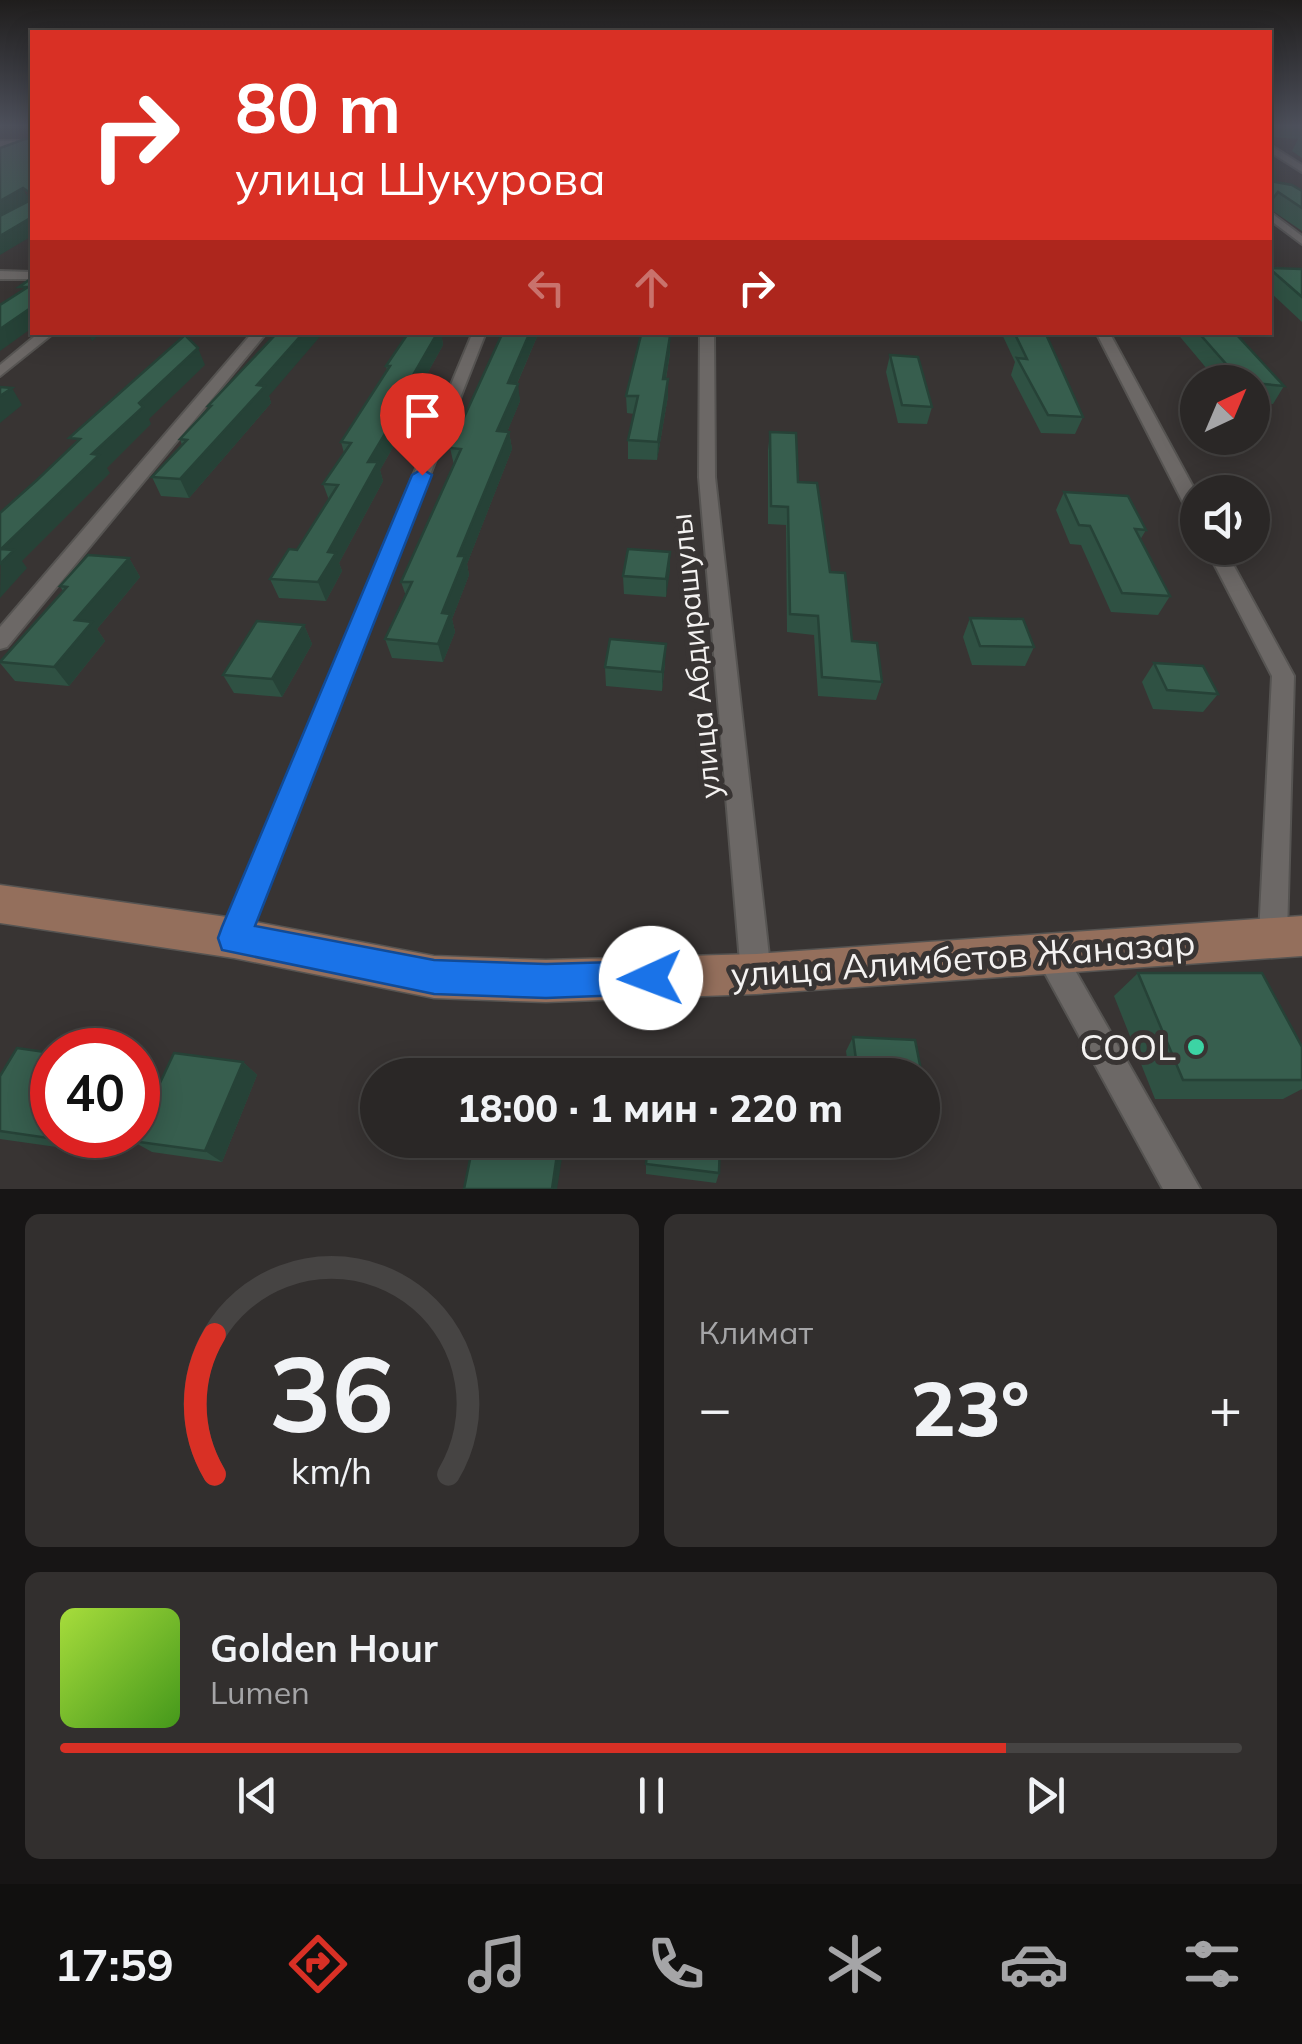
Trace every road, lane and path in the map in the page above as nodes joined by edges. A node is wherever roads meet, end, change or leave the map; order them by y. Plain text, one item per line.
1 (1272, 216) edge
2 (1302, 241) edge
3 (0, 276) edge
4 (30, 276) edge
5 (45, 335) edge
6 (258, 335) edge
7 (479, 335) edge
8 (707, 335) edge
9 (1104, 335) edge
10 (0, 372) edge
11 (1180, 480) edge
12 (1224, 565) edge
13 (0, 641) edge
14 (0, 904) edge
15 (1288, 935) edge
16 (234, 938) junction
17 (1050, 954) junction
18 (756, 974) junction
19 (1182, 1189) edge

1 - 2 street
3 - 4 street
5 - 10 street
6 - 13 street
7 - 16 street
8 - 18 street, улица Абдирашулы
9 - 11 street
12 - 15 street
14 - 16 street, улица Алимбетов Жаназар
15 - 17 street, улица Алимбетов Жаназар
16 - 18 street, улица Алимбетов Жаназар
17 - 18 street, улица Алимбетов Жаназар
17 - 19 street

